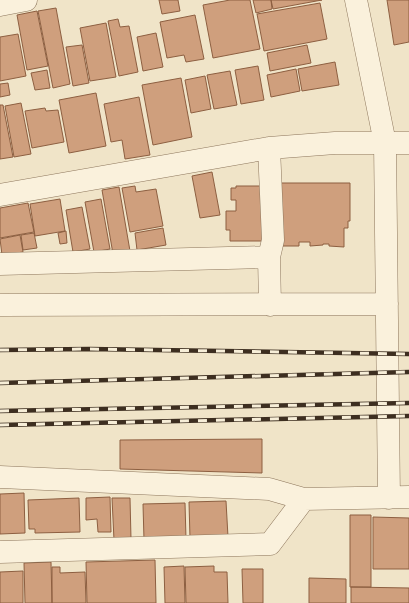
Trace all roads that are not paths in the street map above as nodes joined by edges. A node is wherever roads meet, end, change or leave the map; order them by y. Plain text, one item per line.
1 (26, 0) edge
2 (356, 0) edge
3 (0, 5) edge
4 (385, 143) junction
5 (409, 143) edge
6 (269, 148) junction
7 (0, 195) edge
8 (269, 257) junction
9 (0, 264) edge
10 (387, 304) junction
11 (270, 305) junction
12 (0, 306) edge
13 (0, 477) edge
14 (399, 498) edge
15 (304, 499) junction
16 (0, 552) edge

1 - 3 street
2 - 4 street
4 - 5 street
4 - 6 street
4 - 10 street
6 - 7 street
6 - 8 street
8 - 9 street
8 - 11 street
10 - 11 street
10 - 14 street
11 - 12 street
13 - 15 street
14 - 15 street
15 - 16 street

